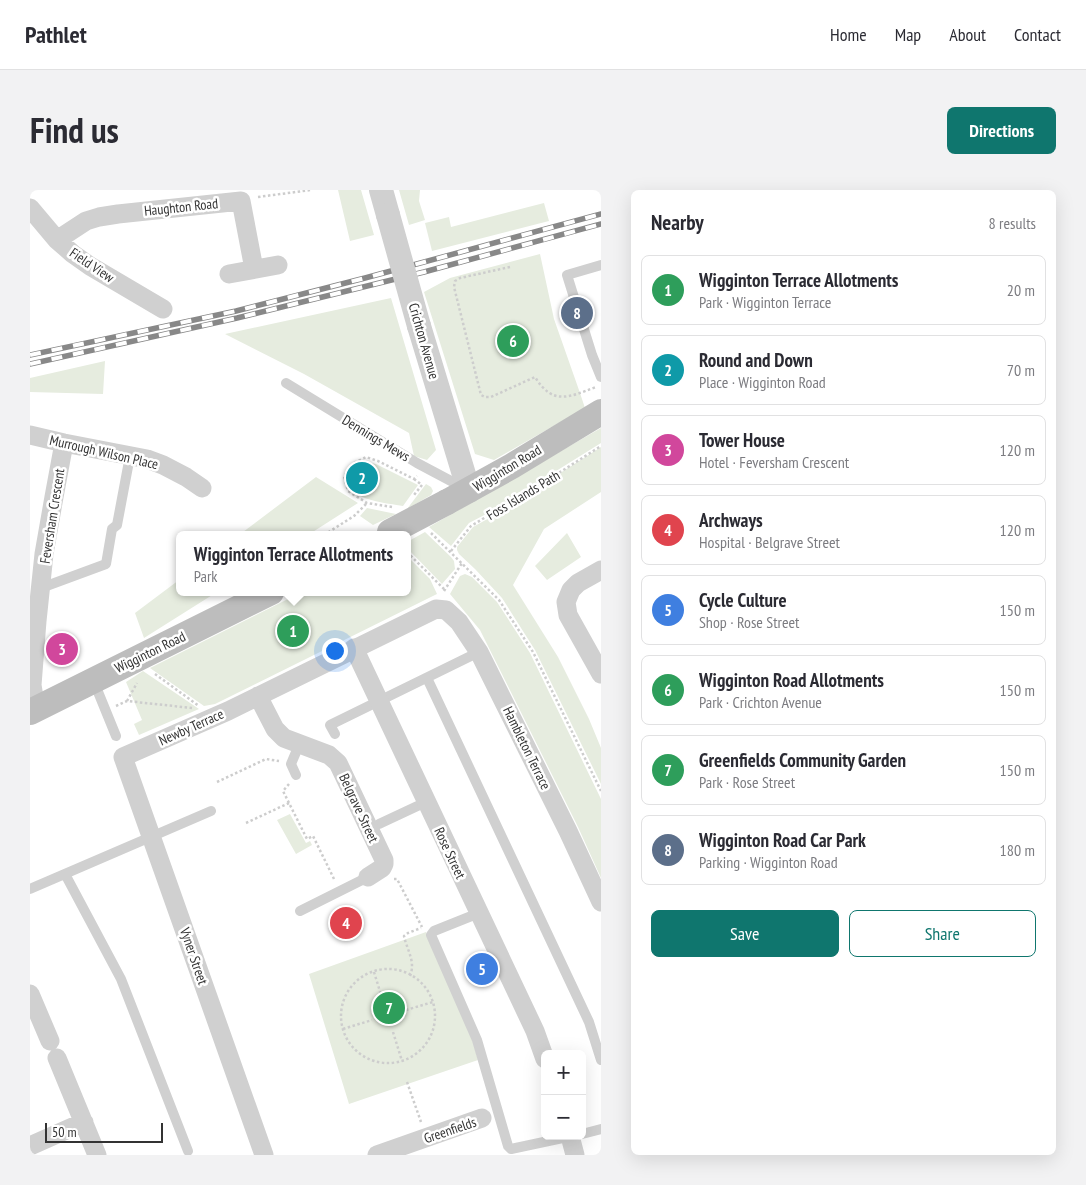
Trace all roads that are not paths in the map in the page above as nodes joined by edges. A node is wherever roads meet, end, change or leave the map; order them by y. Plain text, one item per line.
1 (381, 190) edge
2 (32, 214) edge
3 (57, 240) junction
4 (278, 265) dead end
5 (601, 265) edge
6 (254, 269) junction
7 (230, 274) dead end
8 (163, 309) dead end
9 (601, 376) edge
10 (286, 383) dead end
11 (601, 412) edge
12 (30, 435) edge
13 (64, 443) junction
14 (130, 456) junction
15 (202, 488) dead end
16 (458, 496) junction
17 (394, 531) edge
18 (601, 570) edge
19 (41, 588) junction
20 (263, 596) edge
21 (436, 609) joint
22 (33, 621) edge
23 (354, 648) junction
24 (478, 652) junction
25 (601, 674) edge
26 (427, 678) junction
27 (93, 680) junction
28 (258, 696) junction
29 (378, 701) junction
30 (35, 710) edge
31 (335, 734) dead end
32 (116, 736) dead end
33 (298, 744) junction
34 (123, 757) joint
35 (296, 775) road end
36 (426, 802) junction
37 (211, 811) dead end
38 (379, 824) dead end
39 (152, 837) junction
40 (65, 874) junction
41 (368, 877) joint
42 (30, 889) edge
43 (601, 902) edge
44 (300, 910) dead end
45 (479, 913) junction
46 (30, 994) edge
47 (542, 1050) edge
48 (601, 1060) edge
49 (482, 1118) dead end
50 (84, 1122) junction
51 (601, 1129) edge
52 (586, 1133) edge
53 (552, 1140) edge
54 (571, 1140) edge
55 (422, 1145) edge
56 (30, 1146) edge
57 (188, 1151) dead end
58 (97, 1155) edge
59 (264, 1155) edge
60 (377, 1155) edge
61 (575, 1155) edge

1 - 16 street, Crichton Avenue, bridge
2 - 3 street, Field View
3 - 6 street, Haughton Road
3 - 8 street, Field View
4 - 6 street
5 - 9 lane
6 - 7 street
10 - 16 lane, Dennings Mews
11 - 16 main road, Wigginton Road
12 - 13 street, Murrough Wilson Place
13 - 14 street, Murrough Wilson Place
13 - 19 street, Feversham Crescent
14 - 15 street, Murrough Wilson Place
14 - 19 lane
16 - 17 main road, Wigginton Road, bridge
18 - 25 street
19 - 22 street, Feversham Crescent
20 - 27 main road, Wigginton Road
21 - 23 street, Newby Terrace
21 - 24 street, Hambleton Terrace
22 - 30 street, Feversham Crescent
23 - 28 street, Newby Terrace
23 - 29 street, Rose Street
24 - 26 lane
24 - 43 street, Hambleton Terrace
26 - 29 lane
26 - 48 lane
27 - 30 main road, Wigginton Road
27 - 32 lane
28 - 33 street, Belgrave Street
28 - 34 street, Newby Terrace
29 - 31 lane
29 - 36 street, Rose Street
33 - 35 lane
33 - 41 street, Belgrave Street
34 - 39 street, Vyner Street
36 - 38 lane
36 - 45 street, Rose Street
37 - 39 lane
39 - 40 lane
39 - 59 street, Vyner Street
40 - 42 lane
40 - 57 lane
41 - 44 lane
45 - 47 street, Rose Street
45 - 53 lane
46 - 50 street
49 - 55 street, Greenfields
50 - 56 street
50 - 58 street
51 - 52 lane
54 - 61 street
55 - 60 street, Greenfields

